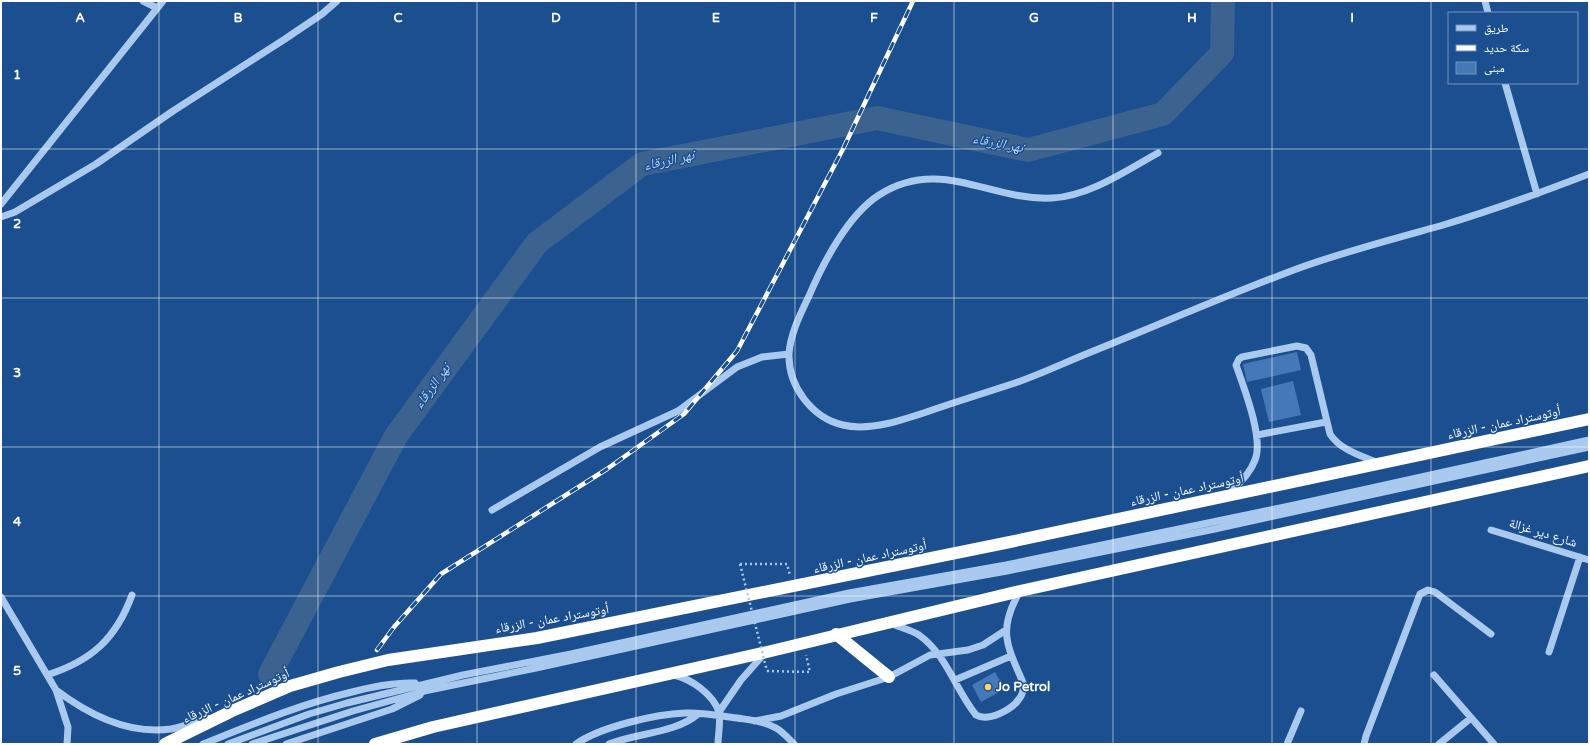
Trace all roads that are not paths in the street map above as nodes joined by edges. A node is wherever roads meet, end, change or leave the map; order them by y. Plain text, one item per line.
1 (143, 1) edge
2 (163, 1) edge
3 (337, 1) edge
4 (1485, 1) edge
5 (157, 8) junction
6 (1488, 12) edge
7 (1505, 84) edge
8 (1158, 153) dead end
9 (1589, 174) edge
10 (1537, 194) junction
11 (1, 204) edge
12 (1, 217) edge
13 (789, 354) junction
14 (1589, 419) edge
15 (1326, 422) junction
16 (1257, 435) junction
17 (1589, 440) edge
18 (1589, 448) edge
19 (1379, 464) junction
20 (1589, 466) edge
21 (1228, 496) junction
22 (492, 510) dead end
23 (1491, 530) dead end
24 (1580, 557) junction
25 (1589, 560) edge
26 (1020, 591) junction
27 (132, 595) dead end
28 (1, 597) edge
29 (888, 623) junction
30 (1006, 630) junction
31 (836, 634) junction
32 (1491, 634) dead end
33 (767, 652) junction
34 (1549, 652) dead end
35 (938, 653) junction
36 (1012, 656) junction
37 (668, 673) junction
38 (47, 675) junction
39 (1434, 675) dead end
40 (888, 677) junction
41 (955, 680) junction
42 (427, 687) junction
43 (56, 690) junction
44 (232, 711) junction
45 (1301, 711) dead end
46 (698, 714) junction
47 (718, 714) junction
48 (1471, 718) junction
49 (755, 721) junction
50 (67, 744) edge
51 (165, 744) edge
52 (203, 744) edge
53 (228, 744) edge
54 (252, 744) edge
55 (286, 744) edge
56 (374, 744) edge
57 (576, 744) edge
58 (609, 744) edge
59 (718, 744) edge
60 (794, 744) edge
61 (1287, 744) edge
62 (1364, 744) edge
63 (1439, 744) edge
64 (1494, 744) edge

1 - 5 street
2 - 5 street
3 - 12 street
4 - 6 street
5 - 11 street
7 - 10 street
8 - 13 street
9 - 10 street
10 - 13 street
13 - 22 street
14 - 19 highway, أوتوستراد عمان - الزرقاء
15 - 16 street
15 - 16 street
15 - 19 street
16 - 21 street
17 - 42 street
18 - 42 street
19 - 21 highway, أوتوستراد عمان - الزرقاء
20 - 26 highway
21 - 44 highway, أوتوستراد عمان - الزرقاء
23 - 24 street, شارع دير غزالة
24 - 25 street, شارع دير غزالة
24 - 34 street
26 - 29 highway
26 - 30 street
27 - 38 street
28 - 38 street
29 - 31 highway
29 - 35 street
30 - 35 street
30 - 36 street
31 - 33 highway
31 - 40 highway
32 - 62 street
33 - 37 highway
33 - 47 street
35 - 40 street
35 - 41 street
36 - 41 street
36 - 41 street
37 - 47 street
37 - 56 highway
38 - 43 street
39 - 48 street
40 - 49 street
42 - 52 street
42 - 53 street
42 - 54 street
42 - 55 street
43 - 44 street
43 - 50 street
44 - 51 highway, أوتوستراد عمان - الزرقاء
45 - 61 street
46 - 47 street
46 - 57 street
46 - 58 street
47 - 49 street
47 - 59 street
48 - 63 street
48 - 64 street
49 - 60 street

